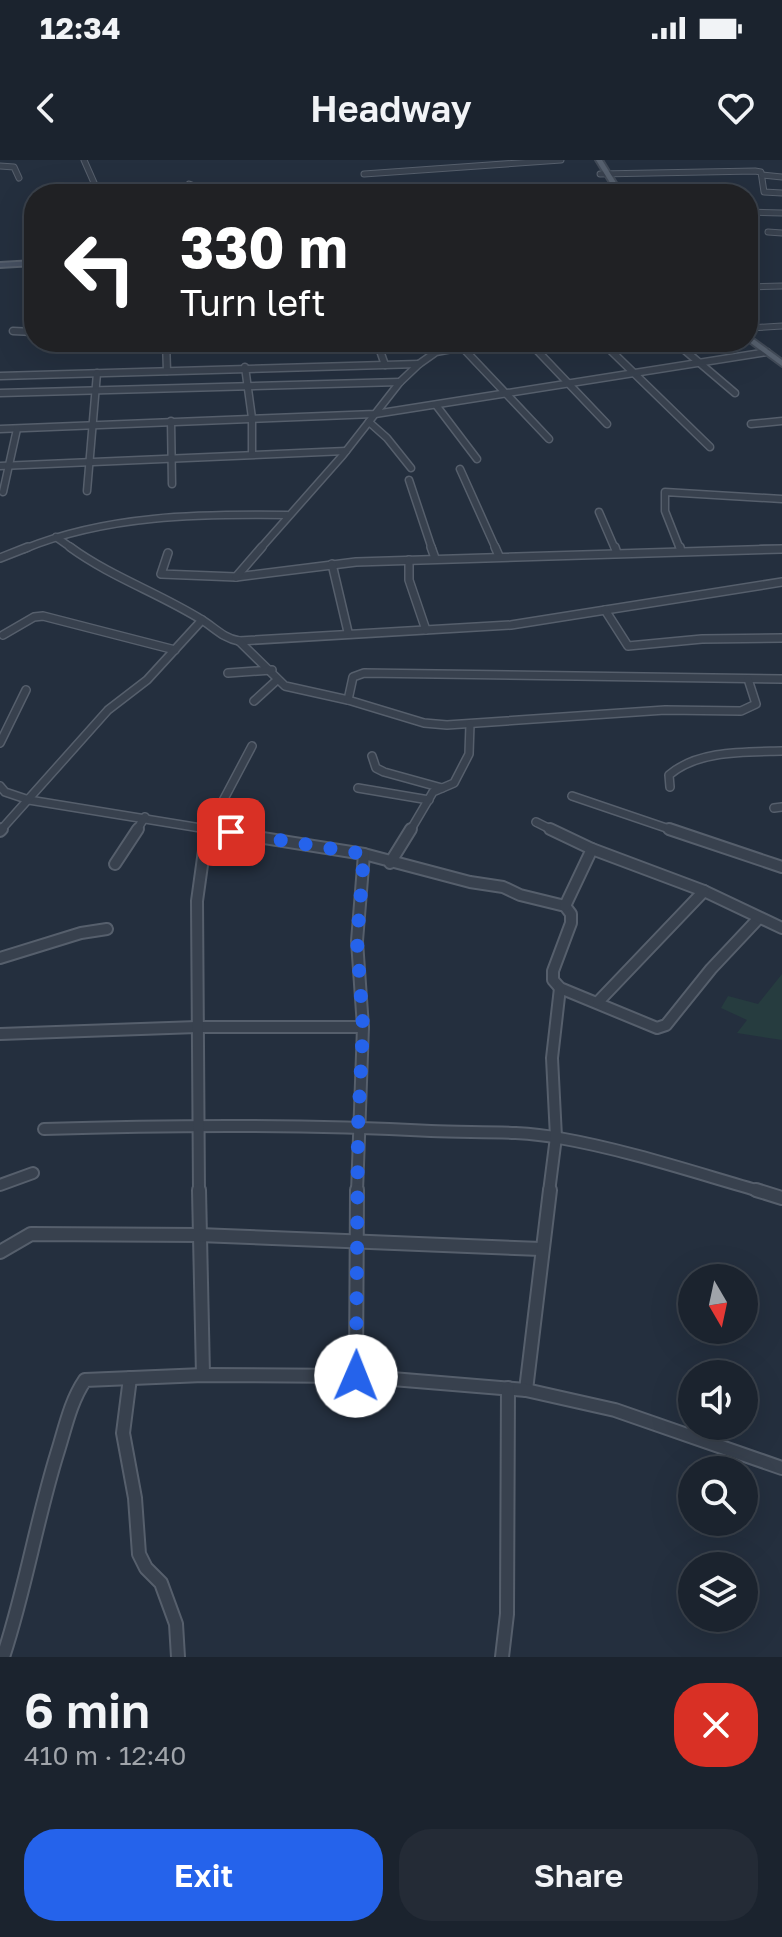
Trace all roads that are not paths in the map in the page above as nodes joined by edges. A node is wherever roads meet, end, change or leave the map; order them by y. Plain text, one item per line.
1 (84, 160) edge
2 (552, 160) edge
3 (561, 160) edge
4 (592, 160) edge
5 (599, 160) edge
6 (0, 166) edge
7 (364, 174) dead end
8 (604, 174) junction
9 (762, 175) junction
10 (782, 177) edge
11 (19, 178) dead end
12 (95, 184) edge
13 (607, 184) edge
14 (612, 184) edge
15 (782, 193) edge
16 (758, 212) edge
17 (782, 213) edge
18 (768, 232) dead end
19 (782, 233) edge
20 (24, 262) edge
21 (0, 263) edge
22 (782, 286) edge
23 (758, 287) edge
24 (782, 326) edge
25 (758, 329) edge
26 (13, 331) dead end
27 (24, 332) edge
28 (758, 336) edge
29 (758, 341) edge
30 (166, 352) edge
31 (380, 352) edge
32 (438, 352) edge
33 (466, 352) edge
34 (539, 352) edge
35 (612, 352) edge
36 (687, 352) edge
37 (767, 352) junction
38 (782, 352) edge
39 (782, 361) edge
40 (701, 363) junction
41 (419, 364) junction
42 (385, 365) junction
43 (245, 367) junction
44 (167, 371) junction
45 (97, 373) junction
46 (634, 374) junction
47 (0, 376) edge
48 (400, 382) junction
49 (570, 383) junction
50 (249, 386) junction
51 (96, 390) junction
52 (0, 393) edge
53 (735, 393) dead end
54 (504, 394) junction
55 (436, 405) junction
56 (375, 414) junction
57 (252, 418) junction
58 (171, 421) junction
59 (782, 421) edge
60 (369, 422) junction
61 (607, 424) dead end
62 (751, 424) dead end
63 (94, 425) junction
64 (0, 429) edge
65 (17, 429) junction
66 (549, 439) dead end
67 (710, 447) dead end
68 (346, 451) junction
69 (252, 454) junction
70 (172, 457) junction
71 (477, 459) dead end
72 (91, 462) junction
73 (9, 465) junction
74 (0, 466) edge
75 (411, 468) dead end
76 (460, 469) dead end
77 (409, 480) dead end
78 (172, 484) dead end
79 (87, 491) dead end
80 (3, 492) dead end
81 (782, 499) edge
82 (599, 512) dead end
83 (287, 515) junction
84 (56, 537) junction
85 (782, 549) edge
86 (681, 551) junction
87 (168, 553) dead end
88 (617, 553) junction
89 (499, 556) junction
90 (0, 558) edge
91 (435, 558) junction
92 (409, 560) junction
93 (332, 564) junction
94 (236, 577) junction
95 (782, 582) edge
96 (605, 610) junction
97 (202, 620) junction
98 (426, 630) junction
99 (348, 632) junction
100 (3, 635) dead end
101 (782, 638) edge
102 (239, 641) junction
103 (175, 650) junction
104 (272, 670) junction
105 (228, 673) dead end
106 (748, 679) junction
107 (782, 679) edge
108 (277, 680) junction
109 (26, 690) dead end
110 (348, 700) junction
111 (254, 701) dead end
112 (470, 724) junction
113 (0, 743) edge
114 (252, 746) dead end
115 (782, 751) edge
116 (372, 756) dead end
117 (0, 786) edge
118 (670, 787) dead end
119 (358, 788) dead end
120 (442, 788) junction
121 (572, 796) dead end
122 (29, 800) junction
123 (429, 800) junction
124 (145, 817) junction
125 (536, 822) dead end
126 (207, 827) junction
127 (0, 831) edge
128 (592, 849) junction
129 (364, 854) junction
130 (390, 863) junction
131 (115, 864) dead end
132 (782, 867) edge
133 (704, 891) junction
134 (565, 906) junction
135 (758, 919) junction
136 (782, 928) edge
137 (107, 929) dead end
138 (0, 958) edge
139 (560, 988) junction
140 (598, 1002) junction
141 (197, 1027) junction
142 (363, 1027) junction
143 (0, 1034) edge
144 (200, 1124) junction
145 (358, 1127) junction
146 (44, 1129) dead end
147 (556, 1137) junction
148 (33, 1173) dead end
149 (0, 1185) edge
150 (782, 1198) edge
151 (199, 1235) junction
152 (359, 1243) junction
153 (541, 1249) junction
154 (0, 1252) edge
155 (203, 1375) junction
156 (356, 1376) junction
157 (130, 1378) junction
158 (508, 1388) junction
159 (526, 1390) junction
160 (782, 1468) edge
161 (3, 1657) edge
162 (178, 1657) edge
163 (502, 1657) edge

1 - 12 street
2 - 3 street
2 - 7 street
4 - 8 main road
5 - 8 main road
6 - 11 street
8 - 9 street
8 - 13 main road
8 - 14 main road
9 - 10 street
9 - 15 street
16 - 17 street
18 - 19 street
20 - 21 main road
22 - 23 street
24 - 25 street
26 - 27 street
28 - 38 main road
29 - 37 main road
30 - 44 street
31 - 42 street
32 - 41 street
33 - 54 street
34 - 49 street
35 - 46 street
36 - 40 street
37 - 39 main road
37 - 40 street
40 - 46 street
40 - 53 street
41 - 42 street
41 - 48 street
42 - 43 street
43 - 44 street
43 - 50 street
44 - 45 street
45 - 47 street
45 - 51 street
46 - 49 street
46 - 67 street
48 - 50 street
48 - 56 street
49 - 54 street
49 - 61 street
50 - 51 street
50 - 57 street
51 - 52 street
51 - 63 street
54 - 55 street
54 - 66 street
55 - 56 street
55 - 71 street
56 - 57 street
56 - 60 street
57 - 58 street
57 - 69 street
58 - 63 street
58 - 70 street
59 - 62 street
60 - 68 street
60 - 75 street
63 - 65 street
63 - 72 street
64 - 65 street
65 - 73 street
68 - 69 street
68 - 83 street
69 - 70 street
70 - 72 street
70 - 78 street
72 - 73 street
72 - 79 street
73 - 74 street
73 - 80 street
76 - 89 street
77 - 91 street
81 - 86 street
82 - 88 street
83 - 84 street
83 - 94 street
84 - 90 street
84 - 97 street
85 - 86 street
86 - 88 street
87 - 94 street
88 - 89 street
89 - 91 street
91 - 92 street
92 - 93 street
92 - 98 street
93 - 94 street
93 - 99 street
95 - 96 street
96 - 98 street
96 - 101 street
97 - 102 street
97 - 103 street
98 - 99 street
99 - 102 street
100 - 103 street
102 - 104 street
103 - 122 street
104 - 105 street
104 - 108 street
106 - 107 street
106 - 110 street
106 - 112 street
108 - 110 street
108 - 111 street
109 - 113 street
110 - 112 street
112 - 120 street
114 - 126 street
115 - 118 street
116 - 120 street
117 - 122 street
119 - 123 street
120 - 123 street
121 - 132 street
122 - 124 street
122 - 127 street
123 - 130 street
124 - 126 street
124 - 131 street
125 - 128 street
126 - 129 street
126 - 141 street
128 - 133 street
128 - 134 street
129 - 130 street
129 - 142 street
130 - 134 street
133 - 135 street
133 - 140 street
134 - 139 street
135 - 136 street
135 - 140 street
137 - 138 street
139 - 140 street
139 - 147 street
141 - 142 street
141 - 143 street
141 - 144 street
142 - 145 street
144 - 145 street
144 - 146 street
144 - 151 street
145 - 147 street
145 - 152 street
147 - 150 street
147 - 153 street
148 - 149 street
151 - 152 street
151 - 154 street
151 - 155 street
152 - 153 street
152 - 156 street
153 - 159 street
155 - 156 street
155 - 157 street
156 - 158 street
157 - 161 street
157 - 162 street
158 - 159 street
158 - 163 street
159 - 160 street

